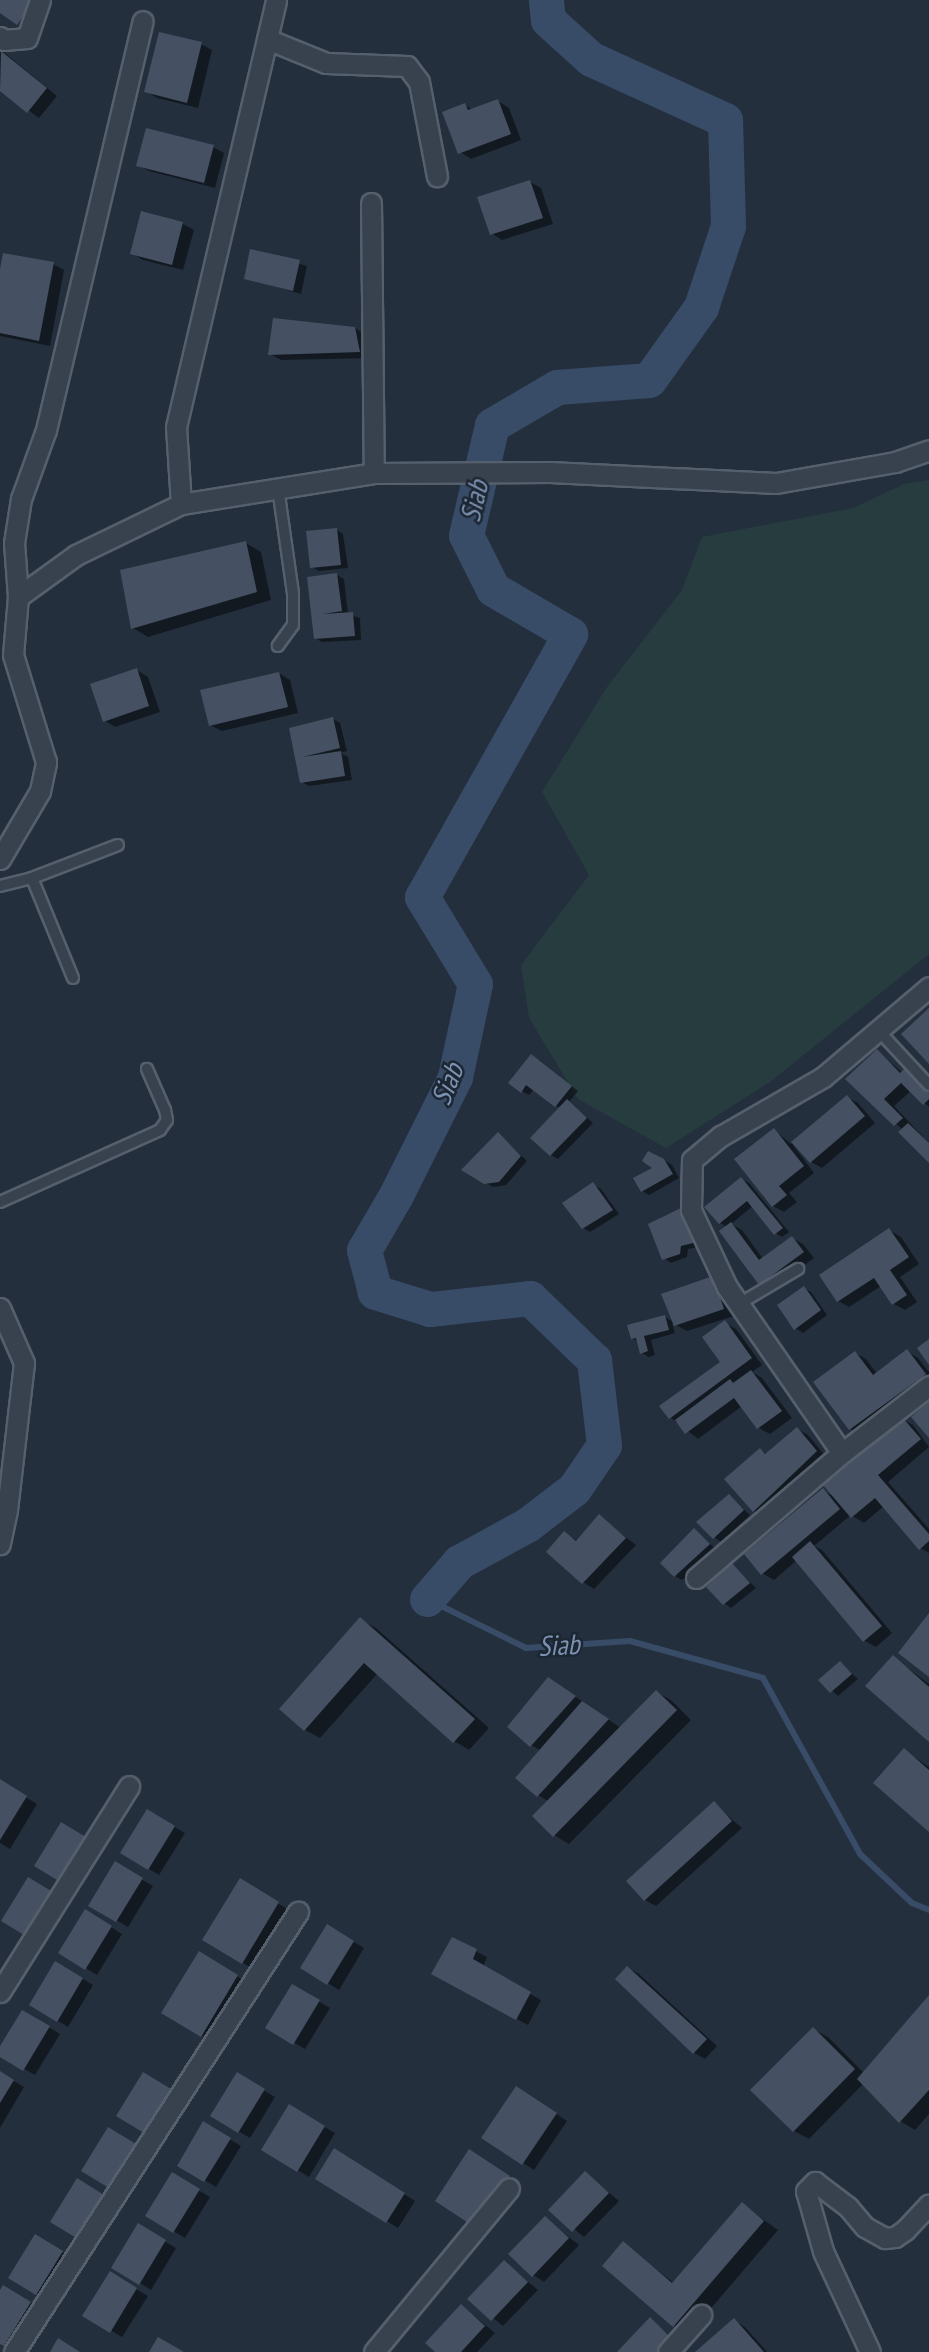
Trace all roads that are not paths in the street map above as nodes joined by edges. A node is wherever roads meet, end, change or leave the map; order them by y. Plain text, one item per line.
1 (40, 0) edge
2 (276, 0) edge
3 (143, 22) dead end
4 (0, 37) edge
5 (267, 39) junction
6 (437, 176) dead end
7 (371, 202) dead end
8 (929, 450) edge
9 (374, 473) junction
10 (278, 487) junction
11 (181, 504) junction
12 (18, 597) junction
13 (278, 646) dead end
14 (6, 832) edge
15 (118, 845) dead end
16 (0, 859) edge
17 (32, 878) junction
18 (0, 886) edge
19 (73, 978) dead end
20 (929, 987) edge
21 (878, 1030) junction
22 (147, 1069) dead end
23 (929, 1085) edge
24 (0, 1202) edge
25 (798, 1269) dead end
26 (739, 1304) junction
27 (0, 1308) edge
28 (929, 1386) edge
29 (842, 1453) junction
30 (4, 1509) edge
31 (0, 1544) edge
32 (696, 1578) dead end
33 (129, 1786) dead end
34 (298, 1912) dead end
35 (0, 1992) edge
36 (509, 2188) dead end
37 (929, 2204) edge
38 (701, 2315) dead end
39 (14, 2352) edge
40 (374, 2352) edge
41 (668, 2352) edge
42 (870, 2352) edge

1 - 4 street
2 - 5 street
3 - 12 street
5 - 6 street
5 - 11 street
7 - 9 street
8 - 9 street
9 - 10 street
10 - 11 street
10 - 13 lane
11 - 12 street
12 - 14 street
14 - 16 street
15 - 17 lane
17 - 18 lane
17 - 19 lane
20 - 21 street
21 - 23 lane
21 - 26 street
22 - 24 lane
25 - 26 lane
26 - 29 street
27 - 30 street
28 - 29 street
29 - 32 street
30 - 31 street
33 - 35 street
34 - 39 street
36 - 40 street
37 - 42 street
38 - 41 street

